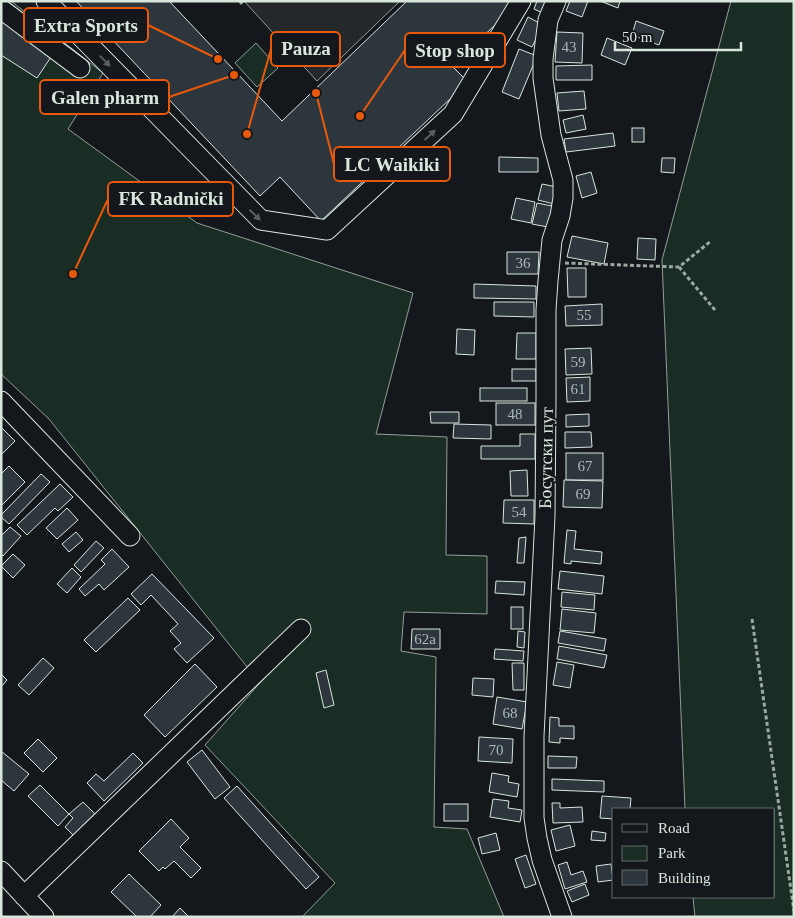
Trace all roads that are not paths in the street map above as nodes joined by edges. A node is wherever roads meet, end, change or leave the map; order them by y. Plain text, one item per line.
1 (46, 1) edge
2 (521, 1) edge
3 (556, 1) edge
4 (1, 9) edge
5 (80, 68) dead end
6 (1, 401) edge
7 (130, 536) dead end
8 (301, 628) dead end
9 (1, 871) edge
10 (24, 896) junction
11 (44, 917) edge
12 (562, 917) edge

1 -> 2 street
3 - 12 street, Босутски пут
4 - 5 street
6 - 7 street
8 - 10 street
9 - 10 street
10 - 11 street

